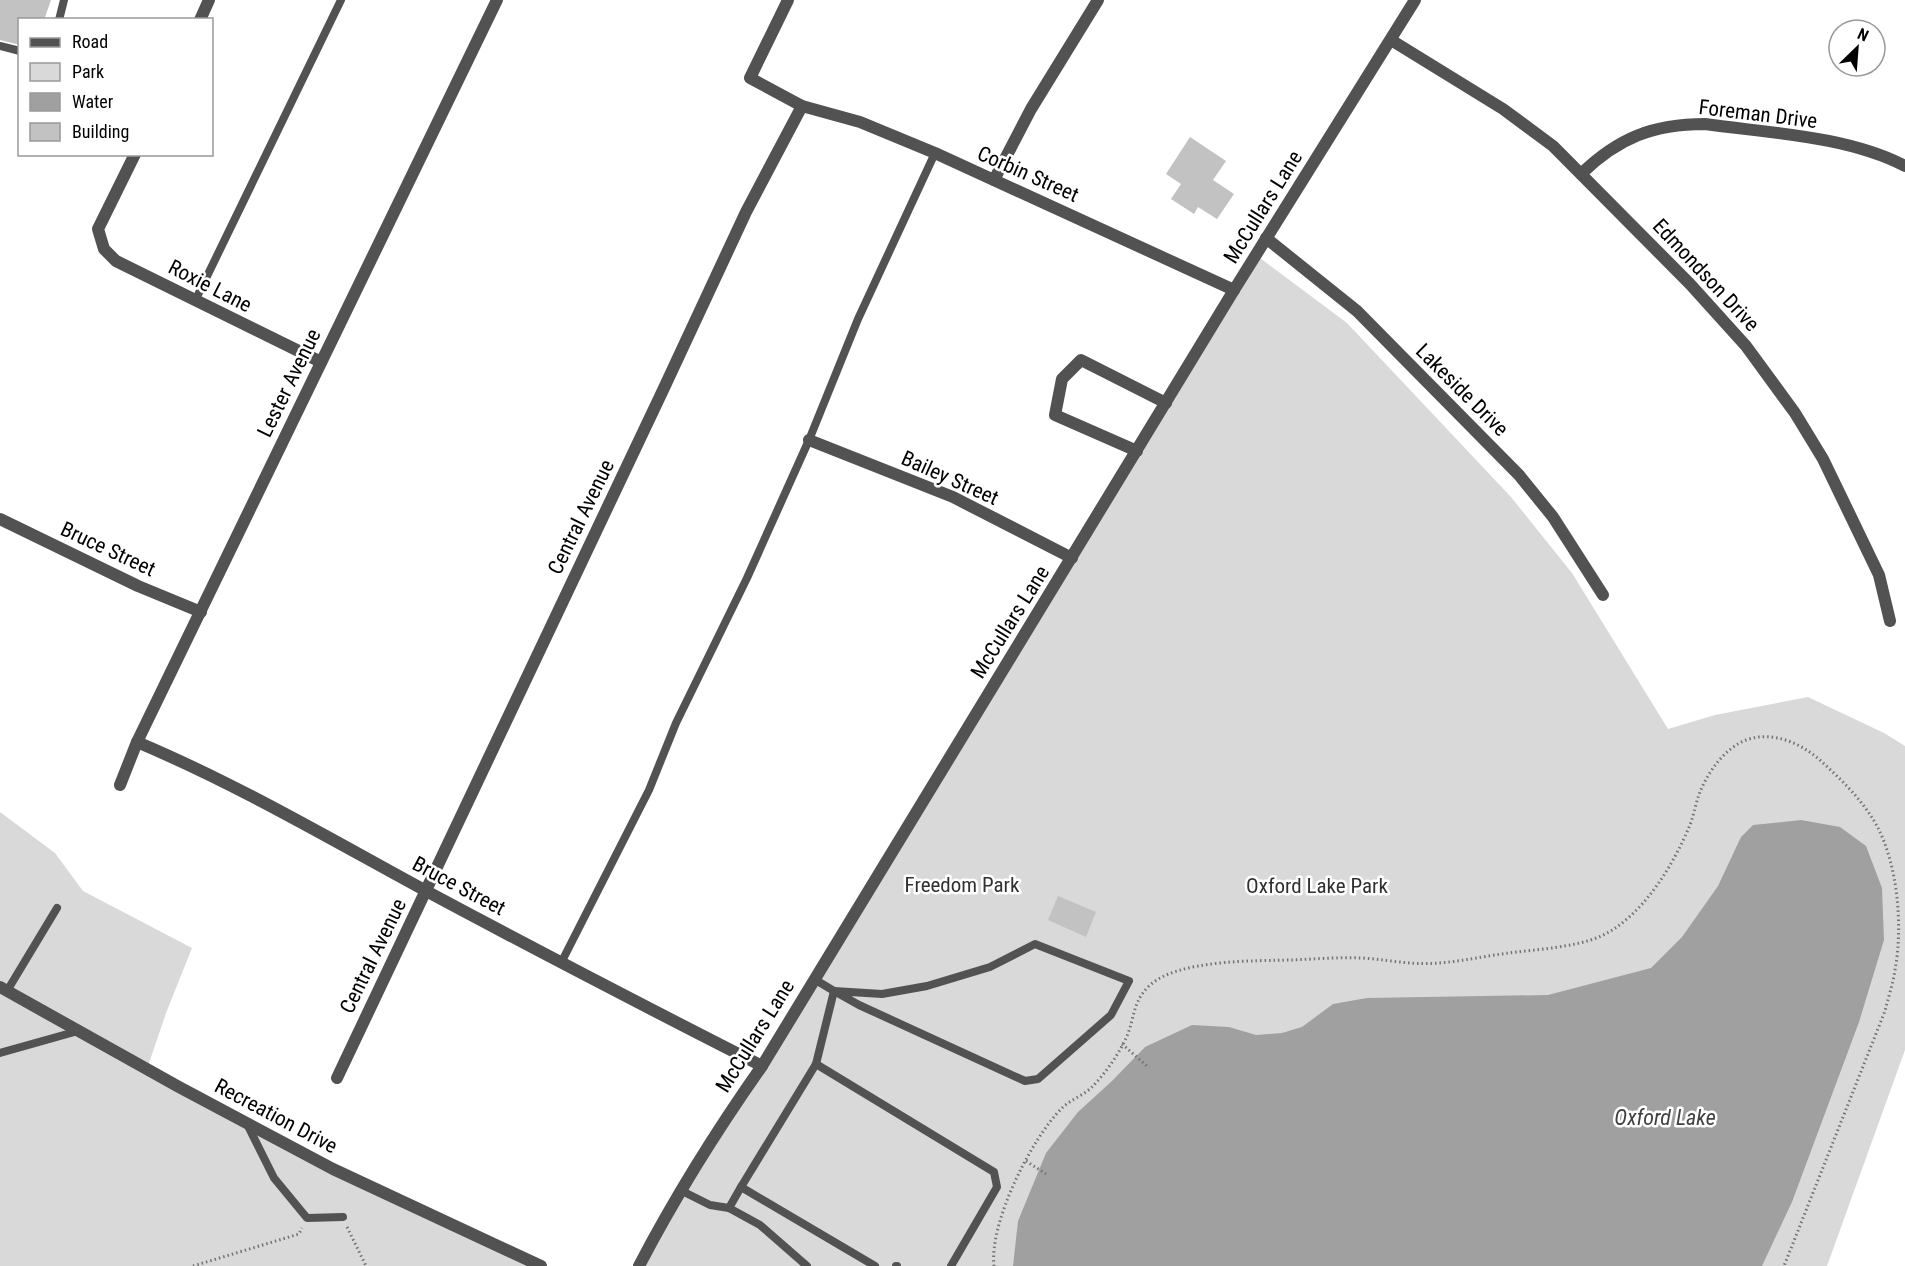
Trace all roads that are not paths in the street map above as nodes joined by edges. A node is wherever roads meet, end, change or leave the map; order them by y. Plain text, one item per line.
1 (64, 0) edge
2 (209, 0) edge
3 (341, 0) edge
4 (497, 0) edge
5 (788, 0) edge
6 (1098, 0) edge
7 (1415, 0) edge
8 (60, 18) edge
9 (201, 18) edge
10 (1390, 40) junction
11 (0, 46) edge
12 (18, 50) edge
13 (802, 106) junction
14 (935, 153) junction
15 (134, 156) edge
16 (1905, 166) edge
17 (1581, 174) junction
18 (994, 180) junction
19 (1266, 238) junction
20 (1234, 290) junction
21 (195, 301) junction
22 (321, 362) junction
23 (1166, 403) junction
24 (809, 440) junction
25 (1137, 451) junction
26 (0, 519) edge
27 (1072, 558) junction
28 (1603, 595) dead end
29 (201, 612) junction
30 (1890, 621) dead end
31 (137, 742) junction
32 (120, 785) dead end
33 (426, 891) junction
34 (57, 908) dead end
35 (561, 963) junction
36 (814, 979) junction
37 (4, 989) edge
38 (834, 991) junction
39 (79, 1030) junction
40 (0, 1053) edge
41 (816, 1064) junction
42 (762, 1066) junction
43 (337, 1078) dead end
44 (247, 1123) junction
45 (741, 1187) junction
46 (682, 1191) junction
47 (729, 1208) junction
48 (343, 1217) road end
49 (541, 1266) edge
50 (639, 1266) edge
51 (807, 1266) edge
52 (875, 1266) edge
53 (951, 1266) edge

1 - 8 lane
2 - 9 street
3 - 21 lane
4 - 22 street, Lester Avenue
5 - 13 street
6 - 18 street
7 - 10 street, McCullars Lane
10 - 17 street, Edmondson Drive
10 - 19 street, McCullars Lane
11 - 12 lane
13 - 14 street, Corbin Street
13 - 33 street, Central Avenue
14 - 18 street, Corbin Street
14 - 24 lane
15 - 21 street, Roxie Lane
16 - 17 street, Foreman Drive
17 - 30 street, Edmondson Drive
18 - 20 street, Corbin Street
19 - 20 street, McCullars Lane
19 - 28 street, Lakeside Drive
20 - 23 street, McCullars Lane
21 - 22 street, Roxie Lane
22 - 29 street, Lester Avenue
23 - 25 street, McCullars Lane
23 - 25 street
24 - 27 street, Bailey Street
24 - 35 lane
25 - 27 street, McCullars Lane
26 - 29 street, Bruce Street
27 - 36 street, McCullars Lane
29 - 31 street, Lester Avenue
31 - 32 street, Lester Avenue
31 - 33 street, Bruce Street
33 - 35 street, Bruce Street
33 - 43 street, Central Avenue
34 - 37 lane
35 - 42 street, Bruce Street
36 - 38 lane
36 - 42 street, McCullars Lane
37 - 39 street, Recreation Drive
38 - 38 lane
38 - 41 lane
39 - 40 lane
39 - 44 street, Recreation Drive
41 - 45 lane
41 - 53 lane
42 - 46 street, McCullars Lane
44 - 48 lane
44 - 49 street, Recreation Drive
45 - 47 lane
45 - 52 lane
46 - 47 lane
46 - 50 street, McCullars Lane
47 - 51 lane

